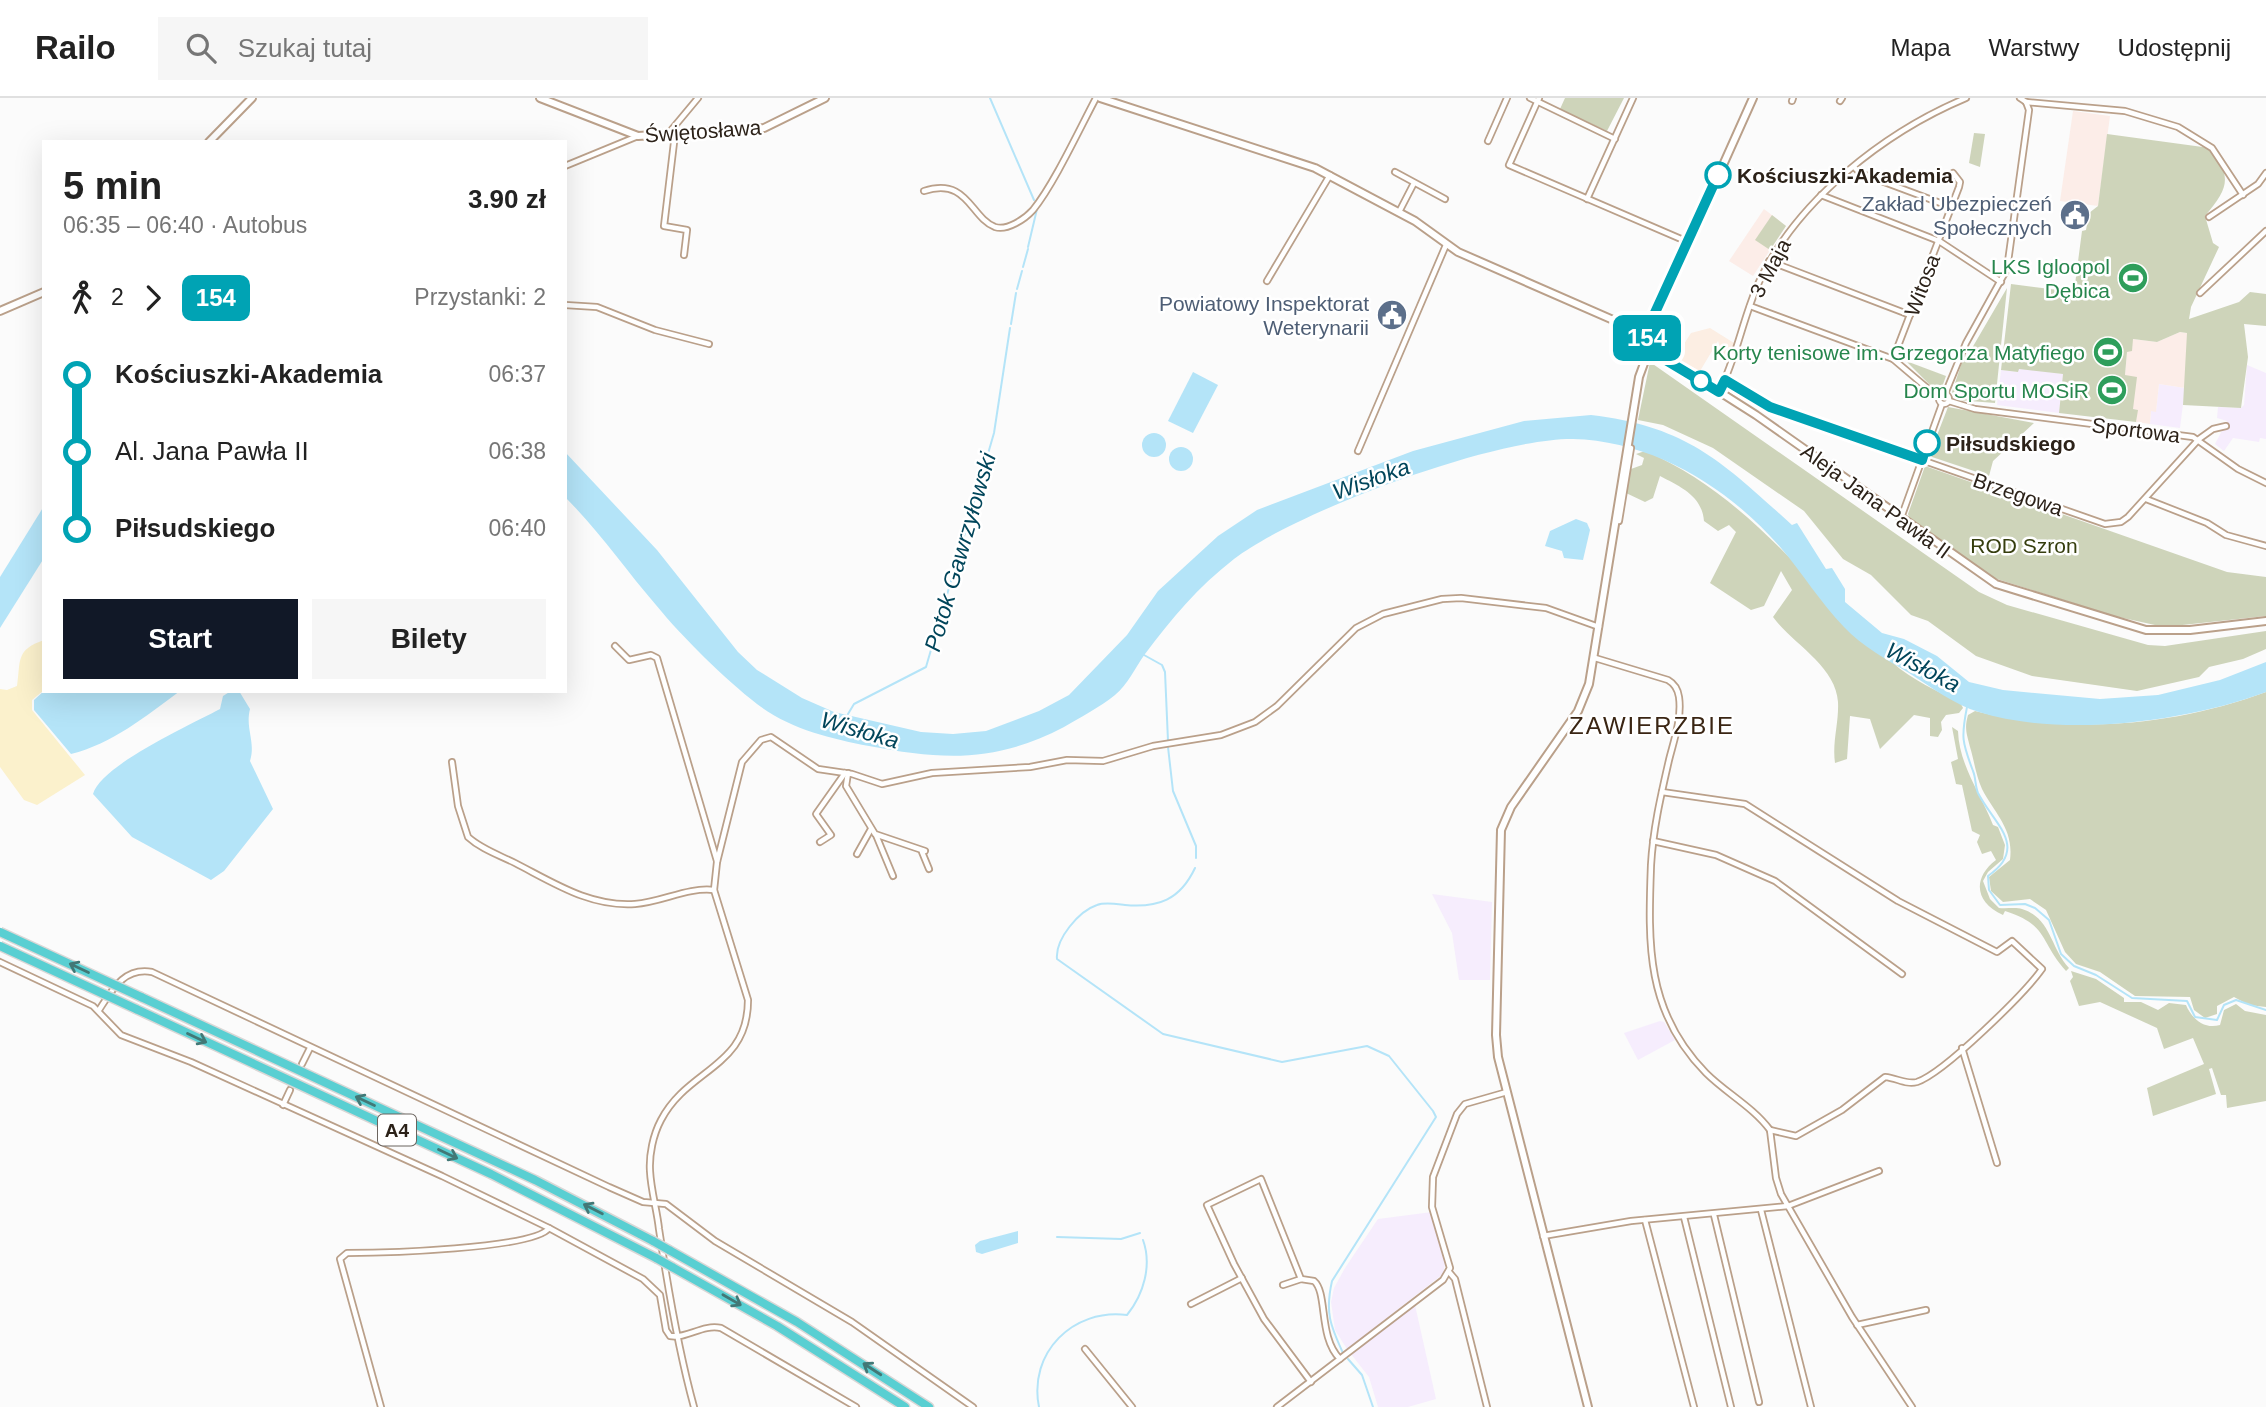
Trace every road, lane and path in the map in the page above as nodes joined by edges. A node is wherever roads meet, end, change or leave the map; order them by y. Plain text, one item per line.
1 (252, 98) edge
2 (540, 98) edge
3 (698, 98) edge
4 (825, 98) edge
5 (1098, 98) edge
6 (1507, 98) edge
7 (1530, 98) edge
8 (1633, 98) edge
9 (1753, 98) edge
10 (1966, 98) edge
11 (2020, 98) edge
12 (1538, 100) edge
13 (2028, 101) junction
14 (671, 134) junction
15 (638, 136) junction
16 (1615, 139) junction
17 (211, 140) edge
18 (1488, 141) dead end
19 (567, 165) edge
20 (1855, 168) junction
21 (1395, 172) dead end
22 (1953, 173) dead end
23 (2266, 173) edge
24 (1331, 175) junction
25 (1414, 183) junction
26 (923, 191) dead end
27 (1821, 195) junction
28 (2243, 195) junction
29 (1445, 199) dead end
30 (1587, 199) junction
31 (1951, 207) junction
32 (1399, 212) junction
33 (2209, 217) dead end
34 (2266, 231) edge
35 (1939, 241) junction
36 (1688, 242) junction
37 (1447, 245) junction
38 (684, 255) dead end
39 (1769, 261) junction
40 (1267, 281) dead end
41 (2001, 282) junction
42 (42, 293) edge
43 (2200, 293) dead end
44 (567, 305) edge
45 (1750, 306) junction
46 (0, 311) edge
47 (1910, 315) junction
48 (1653, 317) junction
49 (1607, 318) junction
50 (1638, 330) junction
51 (1646, 337) junction
52 (1630, 338) junction
53 (709, 344) dead end
54 (1649, 347) junction
55 (1636, 356) junction
56 (1646, 356) junction
57 (1664, 359) junction
58 (1893, 359) junction
59 (1639, 377) junction
60 (1725, 380) junction
61 (1719, 392) junction
62 (1945, 394) junction
63 (1939, 398) junction
64 (1949, 401) junction
65 (1942, 404) junction
66 (2226, 426) dead end
67 (2199, 439) junction
68 (1357, 451) dead end
69 (1922, 460) junction
70 (2266, 483) edge
71 (2146, 499) junction
72 (1901, 519) junction
73 (2266, 546) edge
74 (2266, 621) edge
75 (1600, 627) junction
76 (615, 646) dead end
77 (1595, 658) junction
78 (453, 762) dead end
79 (847, 773) junction
80 (1662, 792) junction
81 (873, 831) junction
82 (1653, 841) junction
83 (820, 842) dead end
84 (857, 854) dead end
85 (717, 862) junction
86 (929, 869) dead end
87 (892, 876) dead end
88 (715, 890) junction
89 (0, 932) edge
90 (0, 946) edge
91 (0, 962) edge
92 (1902, 974) dead end
93 (99, 1010) junction
94 (310, 1048) junction
95 (1962, 1048) junction
96 (302, 1063) dead end
97 (290, 1090) dead end
98 (1507, 1092) junction
99 (283, 1105) junction
100 (1770, 1130) junction
101 (1997, 1163) dead end
102 (1879, 1171) dead end
103 (655, 1203) junction
104 (1788, 1206) junction
105 (1761, 1210) junction
106 (1714, 1215) junction
107 (1684, 1217) junction
108 (1645, 1220) junction
109 (549, 1228) junction
110 (1543, 1236) junction
111 (1449, 1272) junction
112 (1242, 1278) junction
113 (1301, 1279) junction
114 (1283, 1285) dead end
115 (1191, 1304) dead end
116 (1926, 1310) dead end
117 (1857, 1325) junction
118 (678, 1337) junction
119 (1085, 1349) dead end
120 (1340, 1359) junction
121 (1311, 1381) junction
122 (1759, 1402) dead end
123 (381, 1407) edge
124 (694, 1407) edge
125 (856, 1407) edge
126 (905, 1407) edge
127 (929, 1407) edge
128 (973, 1407) edge
129 (1132, 1407) edge
130 (1277, 1407) edge
131 (1487, 1407) edge
132 (1588, 1407) edge
133 (1693, 1407) edge
134 (1731, 1407) edge
135 (1811, 1407) edge
136 (1912, 1407) edge

1 - 17 street
2 - 15 street, Świętosława
3 - 14 street
4 - 14 street, Świętosława
5 - 24 street
5 - 26 street
6 - 18 street
7 - 12 street
8 - 16 street
9 - 36 street
10 - 20 street, 3 Maja
11 - 13 street
12 - 16 street
12 - 30 street
13 - 28 street
13 - 41 street
14 - 15 street, Świętosława
14 - 38 street
15 - 19 street
16 - 30 street
20 - 27 street, 3 Maja
20 - 31 street
21 - 25 street
22 - 31 street, Witosa
23 - 28 street
24 - 32 street
24 - 40 street
25 - 29 street
25 - 32 street
27 - 35 street
27 - 39 street, 3 Maja
28 - 33 street
30 - 36 street
31 - 35 street, Witosa
32 - 37 street
34 - 43 street
35 - 41 street
35 - 47 street, Witosa
36 - 48 street
37 - 49 street
37 - 68 street
39 - 45 street, 3 Maja
39 - 47 street
41 - 62 street
42 - 46 street
44 - 53 street
45 - 58 street
45 - 60 street, 3 Maja
47 - 58 street, Witosa
48 - 50 street
48 - 51 street
49 - 50 street
49 - 52 street
50 - 51 street
50 - 52 street
51 - 54 street
52 - 55 street
54 - 56 street
54 - 57 street, Aleja Jana Pawła II
55 - 56 street, Aleja Jana Pawła II
55 - 59 street
56 - 57 street, Aleja Jana Pawła II
56 - 59 street
57 - 61 street, Aleja Jana Pawła II
58 - 63 street
59 - 75 street
60 - 61 street, 3 Maja
60 - 69 street, Brzegowa
61 - 72 street, Aleja Jana Pawła II
62 - 63 street
62 - 64 street
63 - 65 street
64 - 65 street
64 - 67 street, Sportowa
65 - 69 street
66 - 67 street, Sportowa
67 - 70 street, Sportowa
67 - 71 street, Sportowa
69 - 71 street, Brzegowa
69 - 72 street
71 - 73 street
72 - 74 street, Aleja Jana Pawła II
75 - 77 street
75 - 79 street
76 - 85 street
77 - 80 street
77 - 98 street
78 - 88 street
79 - 81 street
79 - 83 street
79 - 85 street
80 - 82 street
80 - 95 street
81 - 84 street
81 - 86 street
81 - 87 street
82 - 92 street
82 - 100 street
85 - 88 street
88 - 103 street
127 -> 89 highway, A4, bridge
90 -> 126 highway, A4, bridge
91 - 93 street
93 - 94 street
93 - 99 street
94 - 96 street
94 - 103 street
95 - 100 street
95 - 101 street
97 - 99 street
98 - 110 street
98 - 111 street
99 - 109 street
100 - 104 street
102 - 104 street
103 - 118 street
103 - 128 street
104 - 105 street
104 - 117 street
105 - 106 street
105 - 135 street
106 - 107 street
106 - 122 street
107 - 108 street
107 - 134 street
108 - 110 street
108 - 133 street
109 - 118 street
109 - 123 street
110 - 132 street
111 - 120 street
111 - 131 street
112 - 113 street
112 - 115 street
112 - 121 street
113 - 114 street
113 - 120 street
116 - 117 street
117 - 136 street
118 - 124 street
118 - 125 street
119 - 129 street
120 - 121 street
121 - 130 street

